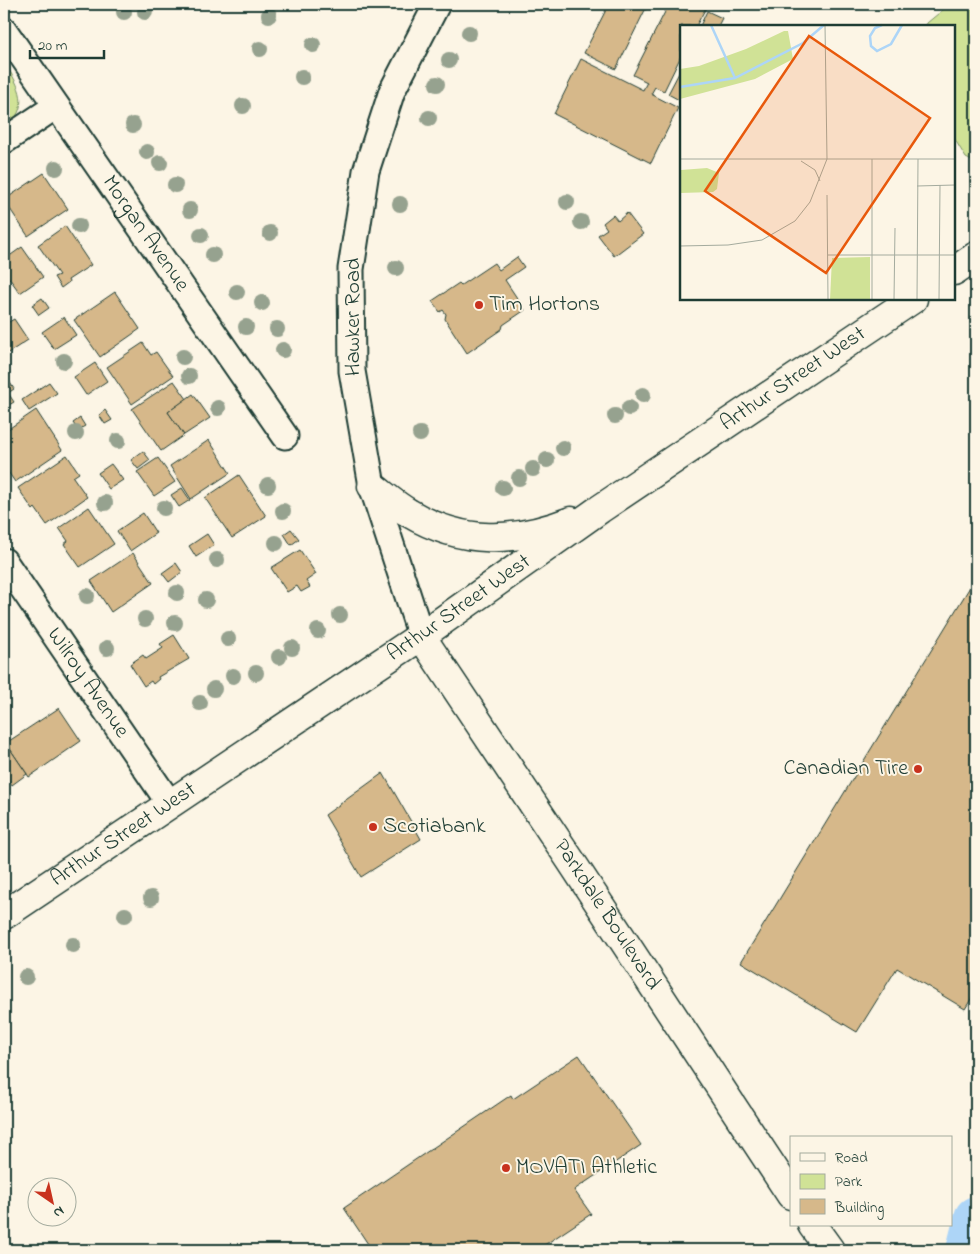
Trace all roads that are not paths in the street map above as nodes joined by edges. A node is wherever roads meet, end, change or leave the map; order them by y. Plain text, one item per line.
1 (437, 4) edge
2 (4, 30) edge
3 (56, 106) junction
4 (4, 141) edge
5 (976, 256) edge
6 (955, 270) edge
7 (912, 300) edge
8 (286, 436) dead end
9 (372, 486) junction
10 (600, 509) junction
11 (4, 561) edge
12 (420, 636) junction
13 (170, 804) junction
14 (4, 915) edge
15 (790, 1193) edge
16 (813, 1226) edge
17 (830, 1250) edge

1 - 9 street, Hawker Road
2 - 3 street, Morgan Avenue
3 - 4 street
3 - 8 street, Morgan Avenue
5 - 6 main road
7 - 10 main road, Arthur Street West
9 - 10 main road
9 - 12 street, Hawker Road
10 - 12 main road, Arthur Street West
11 - 13 street, Wilroy Avenue
12 - 13 main road, Arthur Street West
12 - 15 main road, Parkdale Boulevard
13 - 14 main road, Arthur Street West
16 - 17 main road

